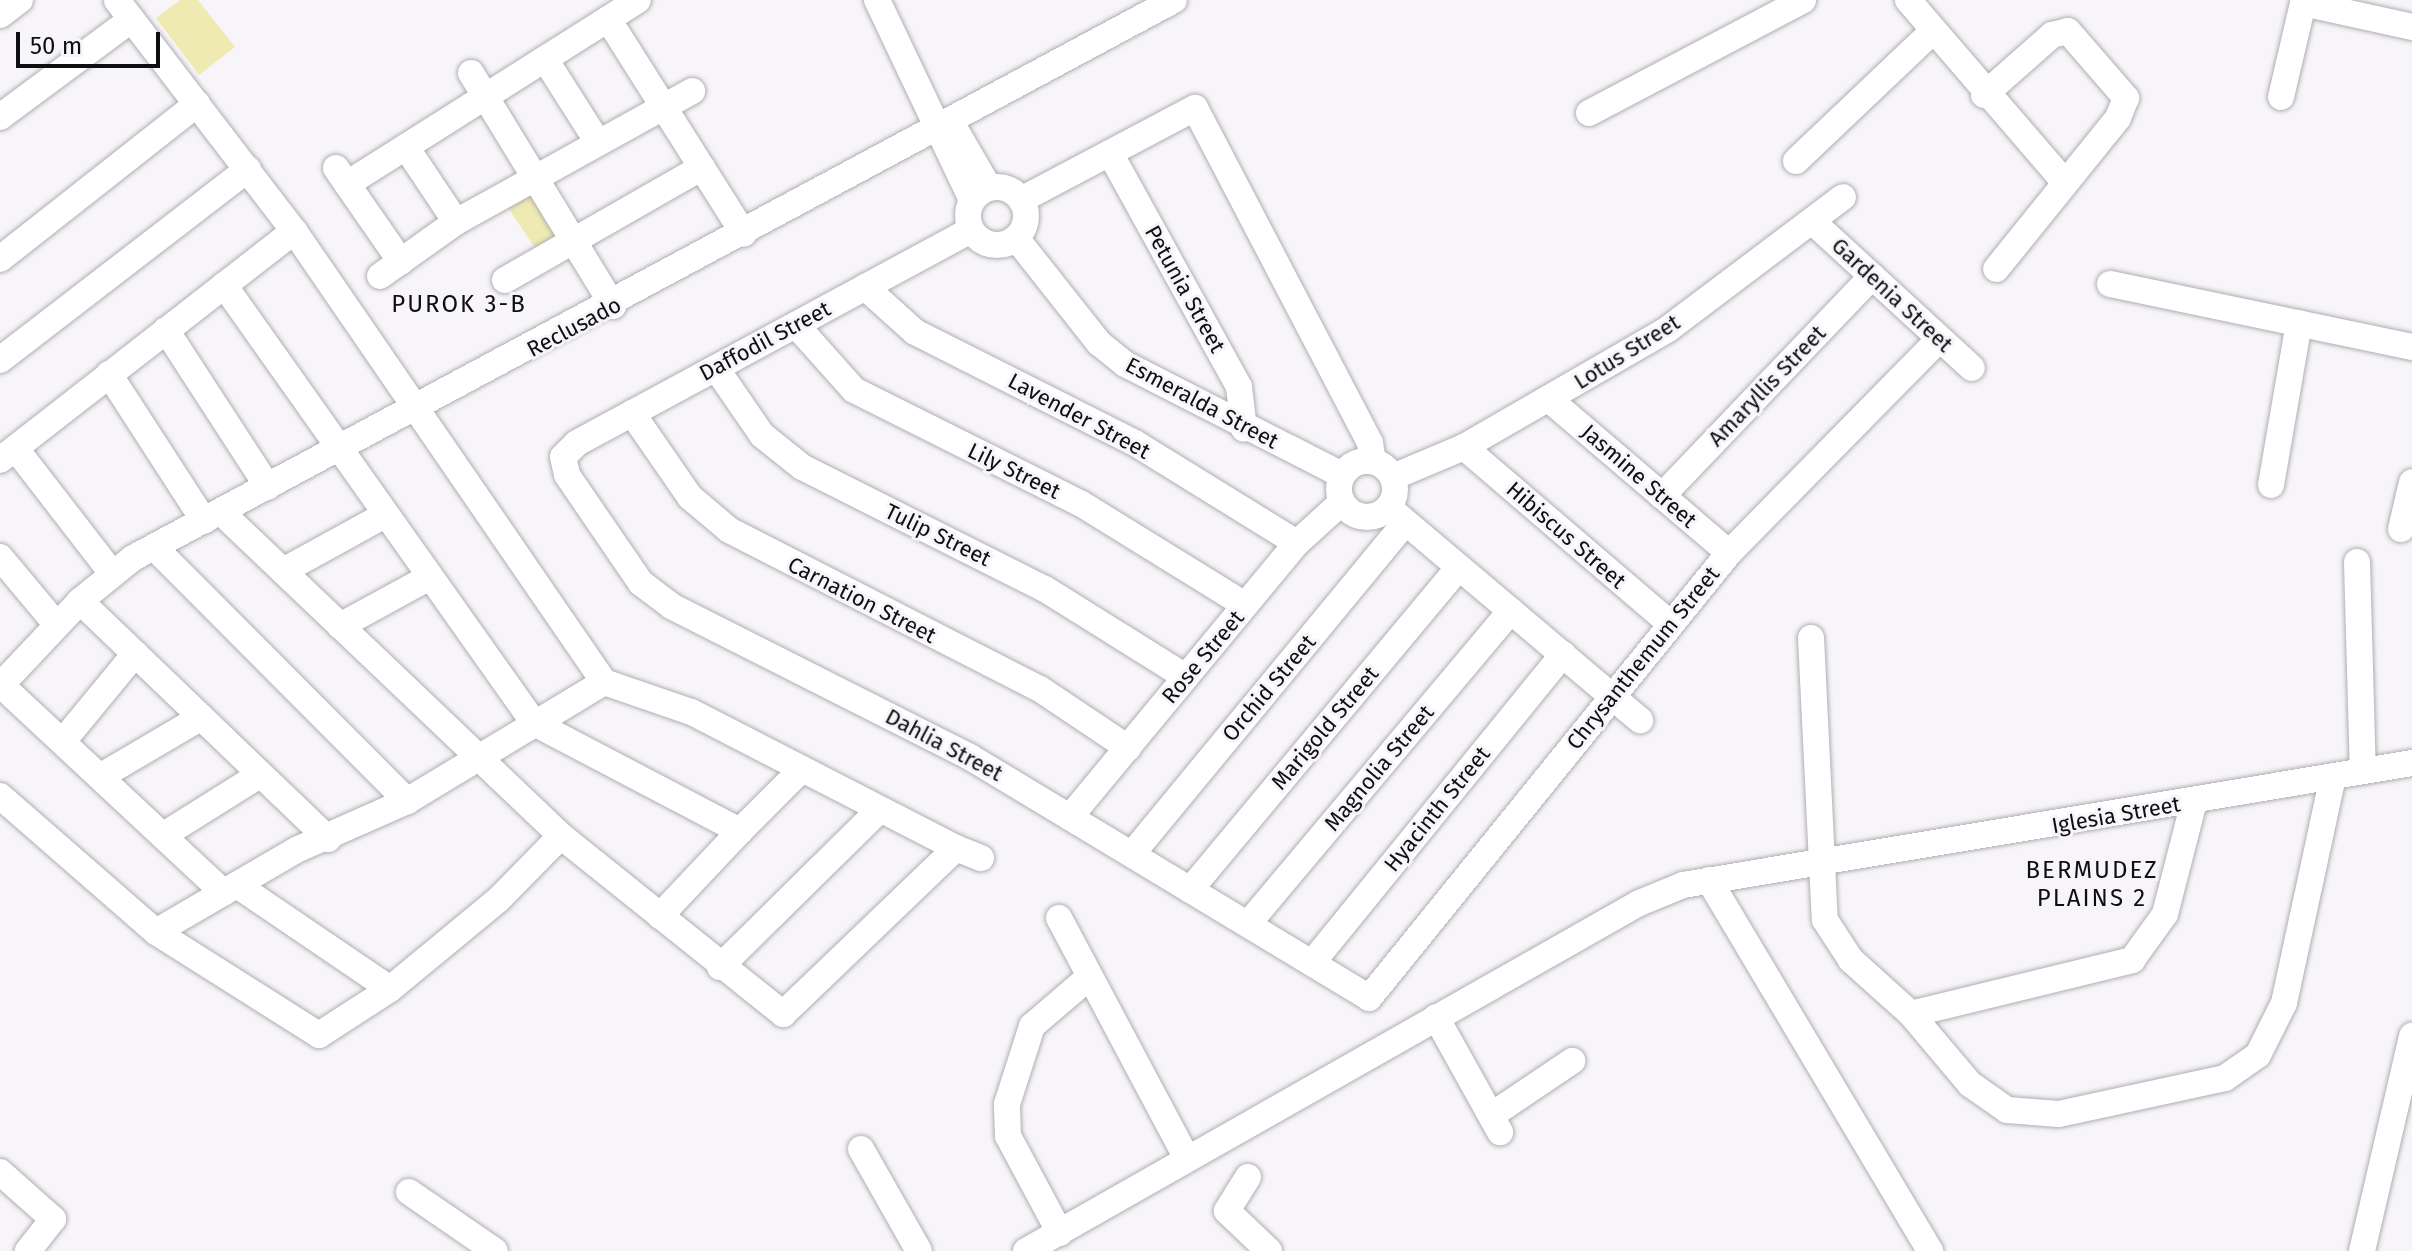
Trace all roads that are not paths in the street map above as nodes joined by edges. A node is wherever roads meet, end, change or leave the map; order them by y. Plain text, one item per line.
1 (20, 0) edge
2 (638, 0) edge
3 (877, 0) edge
4 (1174, 0) edge
5 (1803, 0) edge
6 (1908, 0) edge
7 (124, 10) edge
8 (0, 15) edge
9 (608, 19) junction
10 (2412, 27) edge
11 (1930, 34) junction
12 (545, 59) junction
13 (471, 73) dead end
14 (692, 91) dead end
15 (1984, 95) junction
16 (485, 97) junction
17 (2281, 97) dead end
18 (197, 104) junction
19 (664, 107) junction
20 (1589, 113) dead end
21 (0, 117) edge
22 (942, 125) junction
23 (597, 141) junction
24 (406, 147) junction
25 (1110, 153) junction
26 (1796, 161) dead end
27 (702, 167) junction
28 (248, 169) junction
29 (534, 177) junction
30 (2063, 180) junction
31 (981, 194) junction
32 (1843, 197) dead end
33 (1021, 200) junction
34 (1812, 221) junction
35 (456, 222) junction
36 (971, 230) junction
37 (294, 231) junction
38 (744, 234) junction
39 (1016, 238) junction
40 (573, 241) junction
41 (0, 259) edge
42 (1996, 269) dead end
43 (1872, 276) junction
44 (505, 280) dead end
45 (2110, 284) dead end
46 (224, 285) junction
47 (865, 287) junction
48 (613, 306) junction
49 (2299, 323) junction
50 (796, 325) junction
51 (166, 330) junction
52 (1939, 339) junction
53 (2412, 347) edge
54 (0, 360) edge
55 (716, 368) junction
56 (1972, 368) dead end
57 (109, 374) junction
58 (1550, 400) junction
59 (413, 409) junction
60 (632, 413) junction
61 (1244, 429) junction
62 (1464, 447) junction
63 (339, 449) junction
64 (8, 455) edge
65 (563, 457) joint
66 (1383, 469) junction
67 (1342, 475) junction
68 (2412, 482) edge
69 (2271, 485) dead end
70 (268, 487) junction
71 (1662, 496) junction
72 (1342, 502) junction
73 (385, 515) junction
74 (1398, 515) junction
75 (212, 516) junction
76 (2401, 529) dead end
77 (1297, 543) junction
78 (154, 547) junction
79 (1729, 553) junction
80 (0, 557) edge
81 (2357, 562) dead end
82 (1459, 567) junction
83 (283, 571) junction
84 (112, 573) junction
85 (430, 577) junction
86 (80, 601) junction
87 (1245, 605) junction
88 (1511, 611) junction
89 (1669, 623) junction
90 (56, 624) junction
91 (340, 626) junction
92 (1811, 638) dead end
93 (135, 654) junction
94 (1563, 654) junction
95 (1186, 677) junction
96 (604, 682) junction
97 (0, 685) edge
98 (1612, 697) junction
99 (200, 718) junction
100 (1640, 720) dead end
101 (534, 723) junction
102 (64, 740) junction
103 (1128, 748) junction
104 (479, 757) junction
105 (2412, 763) edge
106 (800, 771) junction
107 (2363, 771) junction
108 (103, 775) junction
109 (258, 776) junction
110 (2333, 776) junction
111 (0, 796) edge
112 (407, 801) junction
113 (2194, 802) junction
114 (878, 811) junction
115 (1070, 817) junction
116 (740, 831) junction
117 (167, 833) junction
118 (561, 836) junction
119 (328, 839) junction
120 (956, 848) junction
121 (1132, 854) junction
122 (981, 858) dead end
123 (1820, 865) junction
124 (1709, 880) junction
125 (230, 889) junction
126 (1190, 890) junction
127 (660, 916) junction
128 (1059, 918) dead end
129 (1248, 924) junction
130 (156, 932) junction
131 (1312, 963) junction
132 (720, 967) junction
133 (1088, 978) junction
134 (390, 989) junction
135 (1369, 998) joint
136 (1911, 1014) junction
137 (1436, 1017) junction
138 (2412, 1036) edge
139 (1572, 1061) dead end
140 (861, 1149) dead end
141 (1186, 1157) junction
142 (0, 1172) edge
143 (1248, 1177) dead end
144 (409, 1192) dead end
145 (1060, 1233) junction
146 (28, 1251) edge
147 (495, 1251) edge
148 (919, 1251) edge
149 (1026, 1251) edge
150 (1269, 1251) edge
151 (1930, 1251) edge
152 (2362, 1251) edge

1 - 8 street
2 - 9 street
3 - 22 street
4 - 22 street, Reclusado
5 - 20 street
6 - 11 street
7 - 18 street
7 - 21 street
9 - 12 street
9 - 19 street
10 - 17 street
11 - 15 street
11 - 26 street
12 - 16 street
12 - 23 street
13 - 16 street
14 - 19 street
15 - 30 street
15 - 30 street
16 - 24 street
16 - 29 street
18 - 28 street
18 - 41 street
19 - 23 street
19 - 27 street
22 - 31 street
22 - 38 street, Reclusado
23 - 29 street
24 - 35 street
24 - 35 street
25 - 33 street
25 - 61 street, Petunia Street
25 - 66 street
27 - 38 street
27 - 40 street
28 - 37 street
28 - 54 street
29 - 35 street
29 - 40 street
30 - 42 street
31 - 33 street
31 - 36 street
32 - 34 street, Lotus Street
33 - 39 street
34 - 43 street, Gardenia Street
34 - 58 street, Lotus Street
36 - 39 street
36 - 47 street, Daffodil Street
37 - 46 street
37 - 59 street
38 - 48 street, Reclusado
39 - 61 street, Esmeralda Street
40 - 44 street
40 - 48 street
43 - 52 street, Gardenia Street
43 - 71 street, Amaryllis Street
45 - 49 street
46 - 51 street
46 - 63 street
47 - 50 street, Daffodil Street
47 - 77 street, Lavender Street
48 - 59 street, Reclusado
49 - 53 street
49 - 69 street
50 - 55 street, Daffodil Street
50 - 87 street, Lily Street
51 - 57 street
51 - 70 street
52 - 56 street, Gardenia Street
52 - 79 street, Chrysanthemum Street
55 - 60 street, Daffodil Street
55 - 95 street, Tulip Street
57 - 64 street
57 - 75 street
58 - 62 street, Lotus Street
58 - 71 street, Jasmine Street
59 - 63 street, Reclusado
59 - 96 street
60 - 65 street, Daffodil Street
60 - 103 street, Carnation Street
61 - 67 street, Esmeralda Street
62 - 66 street, Lotus Street
62 - 89 street, Hibiscus Street
63 - 70 street, Reclusado
63 - 73 street
64 - 84 street
65 - 115 street, Dahlia Street
66 - 67 street, Lotus Street
66 - 74 street
67 - 72 street
68 - 76 street
70 - 75 street, Reclusado
71 - 79 street, Jasmine Street
72 - 74 street
72 - 77 street, Rose Street
73 - 83 street
73 - 85 street
74 - 82 street
74 - 121 street, Orchid Street
75 - 78 street, Reclusado
75 - 83 street
77 - 87 street, Rose Street
78 - 84 street, Reclusado
78 - 112 street
79 - 89 street, Chrysanthemum Street
80 - 90 street
81 - 107 street
82 - 88 street
82 - 126 street, Marigold Street
83 - 91 street
84 - 86 street, Reclusado
85 - 91 street
85 - 101 street
86 - 90 street, Reclusado
86 - 93 street
87 - 95 street, Rose Street
88 - 94 street
88 - 129 street, Magnolia Street
89 - 98 street, Chrysanthemum Street
90 - 97 street, Reclusado
91 - 104 street
92 - 123 street
93 - 99 street
93 - 102 street
94 - 98 street
94 - 131 street, Hyacinth Street
95 - 103 street, Rose Street
96 - 101 street
96 - 106 street
97 - 102 street
98 - 100 street
98 - 135 street, Chrysanthemum Street
99 - 108 street
99 - 109 street
101 - 104 street
101 - 116 street
102 - 108 street
103 - 115 street, Rose Street
104 - 112 street
104 - 118 street
105 - 107 street, Iglesia Street
106 - 114 street
106 - 116 street
107 - 110 street, Iglesia Street
108 - 117 street
109 - 117 street
109 - 119 street
110 - 113 street, Iglesia Street
110 - 136 street
111 - 130 street
112 - 119 street
113 - 123 street, Iglesia Street
113 - 136 street
114 - 120 street
114 - 132 street
115 - 121 street, Dahlia Street
116 - 127 street
117 - 125 street
118 - 127 street
118 - 134 street
119 - 125 street
120 - 122 street
120 - 132 street
121 - 126 street, Dahlia Street
123 - 124 street, Iglesia Street
123 - 136 street
124 - 137 street, Iglesia Street
124 - 151 street
125 - 130 street
125 - 134 street
126 - 129 street, Dahlia Street
127 - 132 street
128 - 133 street
129 - 131 street, Dahlia Street
130 - 134 street
131 - 135 street, Dahlia Street
133 - 141 street
133 - 145 street
137 - 139 street
137 - 141 street, Iglesia Street
138 - 152 street
140 - 148 street
141 - 145 street, Iglesia Street
142 - 146 street
143 - 150 street
144 - 147 street
145 - 149 street, Iglesia Street

